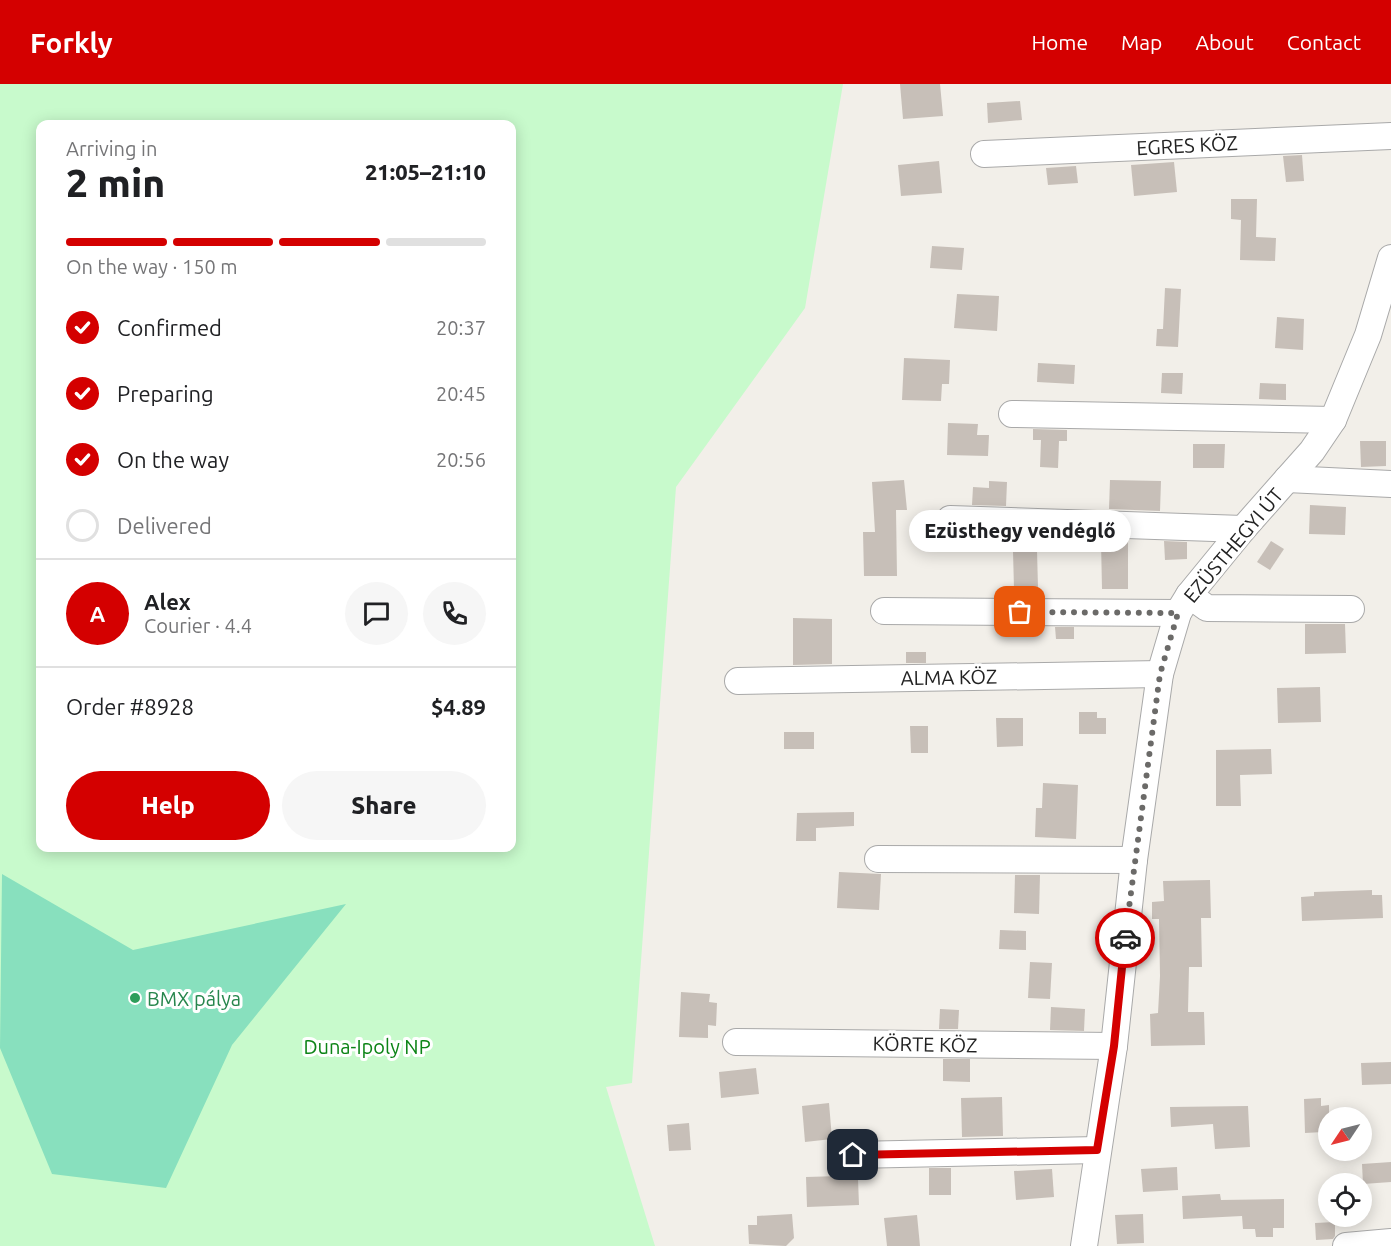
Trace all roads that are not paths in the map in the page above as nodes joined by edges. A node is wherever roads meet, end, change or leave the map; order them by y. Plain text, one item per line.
1 (1391, 136) edge
2 (984, 154) dead end
3 (1391, 258) edge
4 (1012, 414) dead end
5 (1333, 420) junction
6 (1287, 479) junction
7 (1391, 484) edge
8 (950, 519) dead end
9 (1243, 529) junction
10 (1184, 604) junction
11 (1351, 609) dead end
12 (884, 611) dead end
13 (1160, 674) junction
14 (738, 681) dead end
15 (878, 859) dead end
16 (1134, 860) junction
17 (736, 1042) dead end
18 (1114, 1046) junction
19 (1097, 1150) junction
20 (853, 1155) dead end
21 (1391, 1242) edge
22 (1084, 1246) edge
23 (1346, 1246) edge

1 - 2 street, EGRES KÖZ
3 - 5 street, EZÜSTHEGYI ÚT
4 - 5 street
5 - 6 street, EZÜSTHEGYI ÚT
6 - 7 street
6 - 9 street, EZÜSTHEGYI ÚT
8 - 9 street
9 - 10 street, EZÜSTHEGYI ÚT
10 - 11 street
10 - 12 street
10 - 13 street, EZÜSTHEGYI ÚT
13 - 14 street, ALMA KÖZ
13 - 16 street, EZÜSTHEGYI ÚT
15 - 16 street
16 - 18 street, EZÜSTHEGYI ÚT
17 - 18 street, KÖRTE KÖZ
18 - 19 street, EZÜSTHEGYI ÚT
19 - 20 street
19 - 22 street, EZÜSTHEGYI ÚT
21 - 23 street

